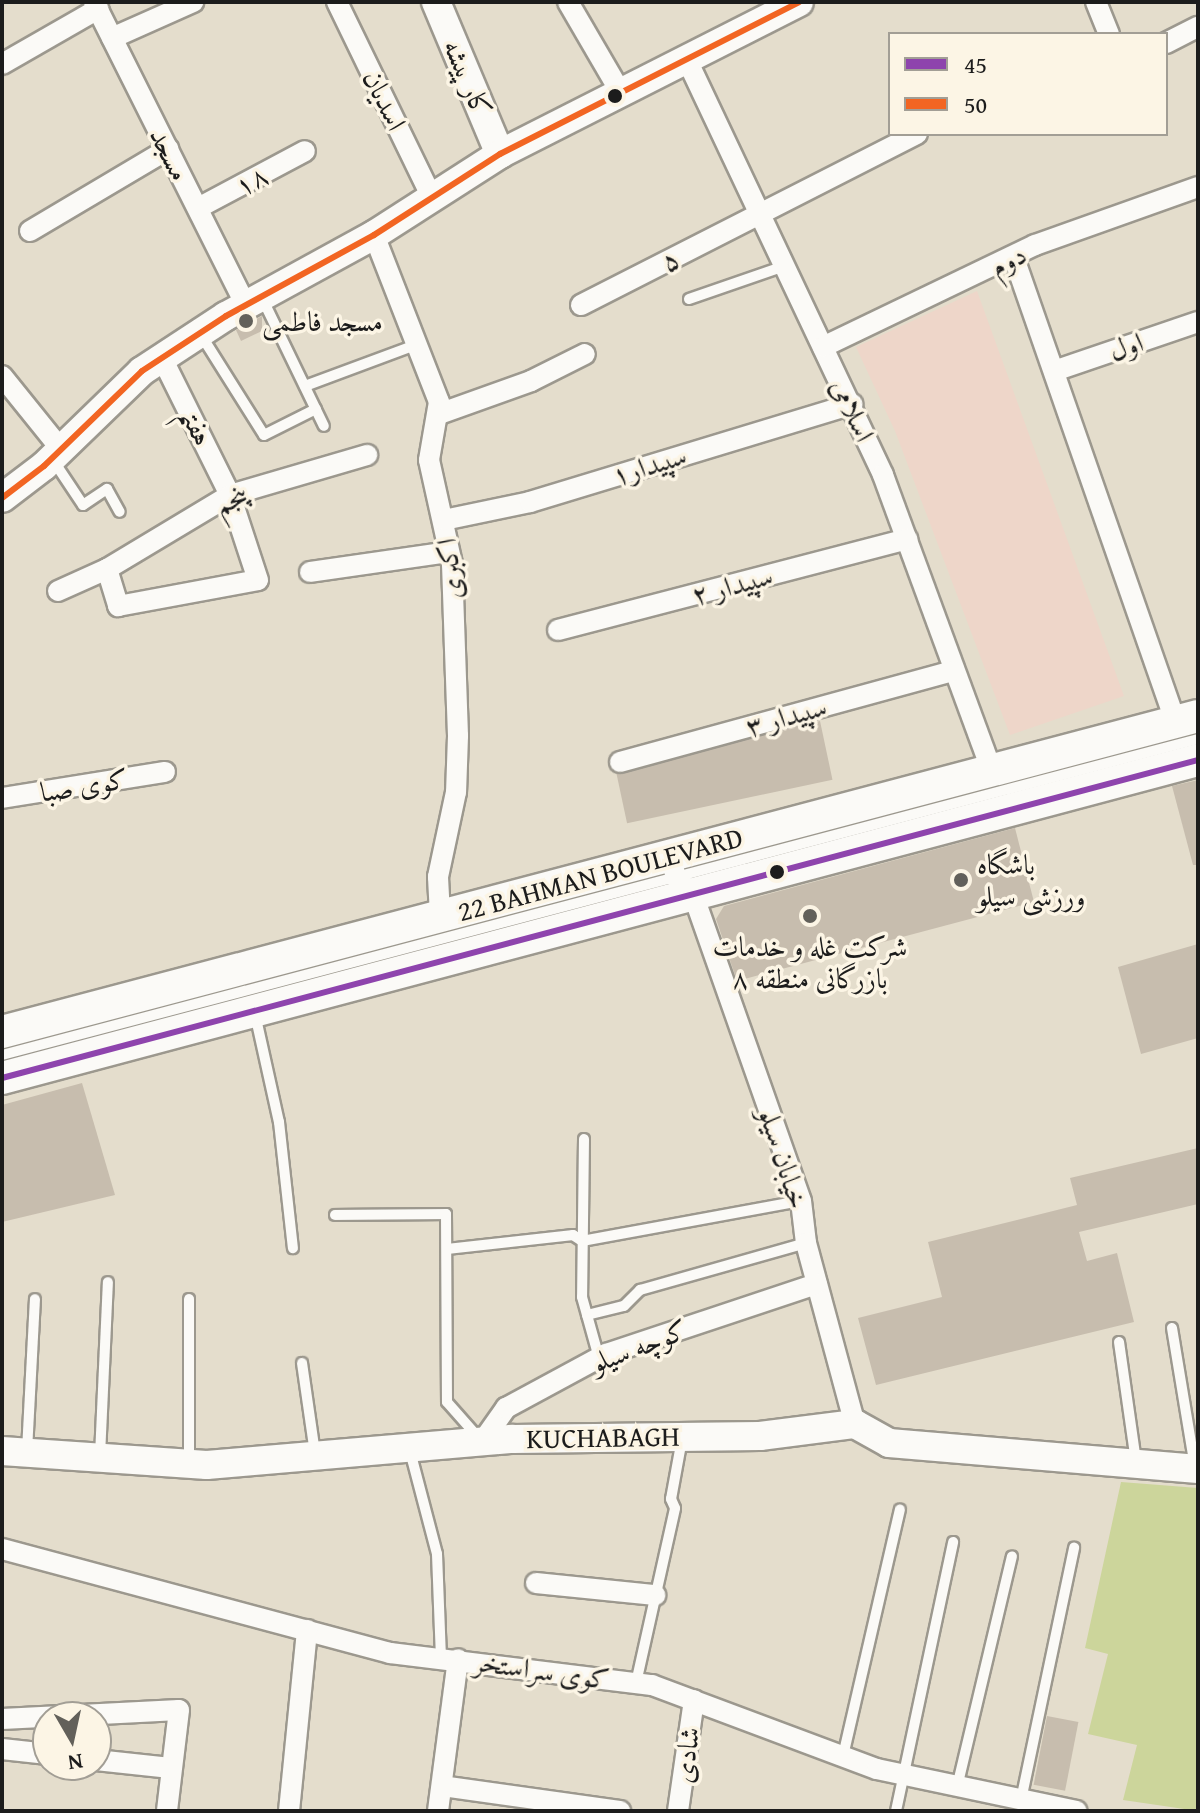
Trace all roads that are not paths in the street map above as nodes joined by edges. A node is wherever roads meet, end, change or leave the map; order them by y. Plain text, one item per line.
1 (193, 2) edge
2 (337, 2) edge
3 (436, 2) edge
4 (568, 2) edge
5 (799, 2) edge
6 (1096, 2) edge
7 (96, 6) edge
8 (1198, 27) edge
9 (1108, 32) edge
10 (112, 38) junction
11 (1168, 42) edge
12 (687, 60) junction
13 (2, 64) edge
14 (621, 93) junction
15 (913, 136) edge
16 (168, 149) junction
17 (305, 151) dead end
18 (500, 154) junction
19 (1198, 187) edge
20 (432, 198) junction
21 (198, 208) junction
22 (759, 214) junction
23 (30, 231) dead end
24 (374, 235) junction
25 (1014, 258) junction
26 (782, 267) junction
27 (689, 299) dead end
28 (254, 301) junction
29 (581, 305) dead end
30 (1198, 322) edge
31 (200, 333) junction
32 (418, 344) junction
33 (823, 347) junction
34 (585, 354) dead end
35 (162, 358) junction
36 (1054, 371) junction
37 (2, 376) edge
38 (305, 386) junction
39 (852, 404) junction
40 (316, 409) junction
41 (439, 414) junction
42 (324, 426) dead end
43 (56, 454) junction
44 (367, 455) dead end
45 (230, 495) junction
46 (2, 498) edge
47 (120, 512) dead end
48 (444, 520) junction
49 (907, 539) junction
50 (449, 552) junction
51 (107, 569) junction
52 (310, 572) dead end
53 (58, 591) dead end
54 (558, 630) dead end
55 (952, 671) junction
56 (1191, 726) edge
57 (1198, 760) edge
58 (620, 762) dead end
59 (165, 772) dead end
60 (992, 772) junction
61 (2, 798) edge
62 (680, 877) junction
63 (440, 916) junction
64 (254, 1012) junction
65 (2, 1032) edge
66 (2, 1055) edge
67 (2, 1078) edge
68 (584, 1139) dead end
69 (801, 1201) junction
70 (335, 1215) dead end
71 (582, 1241) junction
72 (806, 1243) junction
73 (293, 1248) dead end
74 (447, 1249) junction
75 (108, 1282) dead end
76 (817, 1284) junction
77 (35, 1299) dead end
78 (189, 1299) dead end
79 (587, 1315) junction
80 (1172, 1328) dead end
81 (1119, 1342) dead end
82 (599, 1358) junction
83 (302, 1363) dead end
84 (855, 1424) junction
85 (683, 1436) junction
86 (482, 1442) junction
87 (409, 1448) junction
88 (15, 1452) edge
89 (315, 1456) junction
90 (100, 1458) junction
91 (189, 1464) junction
92 (1136, 1464) junction
93 (1197, 1469) edge
94 (900, 1509) dead end
95 (953, 1542) dead end
96 (1074, 1548) dead end
97 (2, 1549) edge
98 (1012, 1556) dead end
99 (536, 1583) dead end
100 (655, 1595) junction
101 (307, 1630) junction
102 (450, 1658) junction
103 (636, 1683) junction
104 (694, 1700) junction
105 (2, 1719) edge
106 (2, 1749) edge
107 (32, 1752) edge
108 (843, 1756) junction
109 (112, 1762) edge
110 (171, 1768) junction
111 (901, 1775) junction
112 (442, 1786) junction
113 (957, 1787) junction
114 (1021, 1800) junction
115 (997, 1803) edge
116 (1066, 1810) edge
117 (167, 1811) edge
118 (289, 1811) edge
119 (438, 1811) edge
120 (620, 1811) edge
121 (678, 1811) edge
122 (896, 1811) edge

1 - 10 street
2 - 20 street, اسدیان
3 - 18 main road, کار پیشه
4 - 14 street
5 - 12 main road
6 - 9 street
7 - 10 street, مسجد
7 - 13 street
8 - 11 street
10 - 16 street, مسجد
12 - 14 main road
12 - 22 street, اسلامی
14 - 18 main road
15 - 22 street, ۵
16 - 21 street, مسجد
16 - 23 street
17 - 21 street, ۱۸
18 - 20 main road
19 - 25 street, دوم
20 - 24 main road
21 - 28 street, مسجد
22 - 26 street, اسلامی
22 - 29 street, ۵
24 - 28 main road
24 - 32 street, اکبری
25 - 33 street, دوم
25 - 36 street
26 - 27 lane
26 - 33 street, اسلامی
28 - 31 main road
28 - 38 lane
30 - 36 street, اول
31 - 35 main road
31 - 40 lane
32 - 38 lane
32 - 41 street, اکبری
33 - 39 street, اسلامی
34 - 41 street
35 - 43 main road
35 - 45 street, هفتم
36 - 56 street
37 - 43 street
38 - 40 lane
39 - 48 street, سپیدار۱
39 - 49 street, اسلامی
40 - 42 lane
41 - 48 street, اکبری
43 - 46 main road
43 - 47 lane
44 - 45 street, پنجم
45 - 51 street, پنجم
45 - 51 street, هفتم
48 - 50 street, اکبری
49 - 54 street, سپیدار ۲
49 - 55 street, اسلامی
50 - 52 street
50 - 63 street, اکبری
51 - 53 street, پنجم
55 - 58 street, سپیدار ۳
55 - 60 street, اسلامی
56 - 60 main road, 22 BAHMAN BOULEVARD
56 - 62 lane
57 - 62 main road, 22 BAHMAN BOULEVARD
59 - 61 street, کوی صبا
60 - 62 main road, 22 BAHMAN BOULEVARD
62 - 63 main road, 22 BAHMAN BOULEVARD
62 - 64 main road, 22 BAHMAN BOULEVARD
62 - 66 lane
62 - 69 street, خیابان سیلو
63 - 65 main road, 22 BAHMAN BOULEVARD
64 - 67 main road, 22 BAHMAN BOULEVARD
64 - 73 lane
68 - 71 lane
69 - 71 lane
69 - 72 street, خیابان سیلو
70 - 74 lane
71 - 74 lane
71 - 79 lane
72 - 76 street, خیابان سیلو
72 - 79 lane
74 - 86 lane
75 - 90 lane
76 - 82 street, کوچه سیلو
76 - 84 street, خیابان سیلو
77 - 88 lane
78 - 91 lane
79 - 82 lane
80 - 93 lane
81 - 92 lane
82 - 86 street, کوچه سیلو
83 - 89 lane
84 - 85 main road, KUCHABAGH
84 - 92 main road
85 - 86 main road, KUCHABAGH
85 - 100 lane
86 - 87 main road, KUCHABAGH
87 - 89 main road, KUCHABAGH
87 - 102 lane
88 - 90 main road, KUCHABAGH
89 - 91 main road, KUCHABAGH
90 - 91 main road, KUCHABAGH
92 - 93 main road
94 - 108 lane
95 - 111 lane
96 - 114 lane
97 - 101 street, کوی سراستخر
98 - 113 lane
99 - 100 street
100 - 103 lane
101 - 102 street, کوی سراستخر
101 - 118 street
102 - 103 street, کوی سراستخر
102 - 112 street
103 - 104 street, کوی سراستخر
104 - 108 street, کوی سراستخر
104 - 121 street, شادی
105 - 110 street
106 - 107 street
108 - 111 street, کوی سراستخر
109 - 110 street
110 - 117 street
111 - 113 street, کوی سراستخر
111 - 122 lane
112 - 119 street
112 - 120 street
113 - 115 street, کوی سراستخر
114 - 115 street, کوی سراستخر
114 - 116 street, کوی سراستخر

